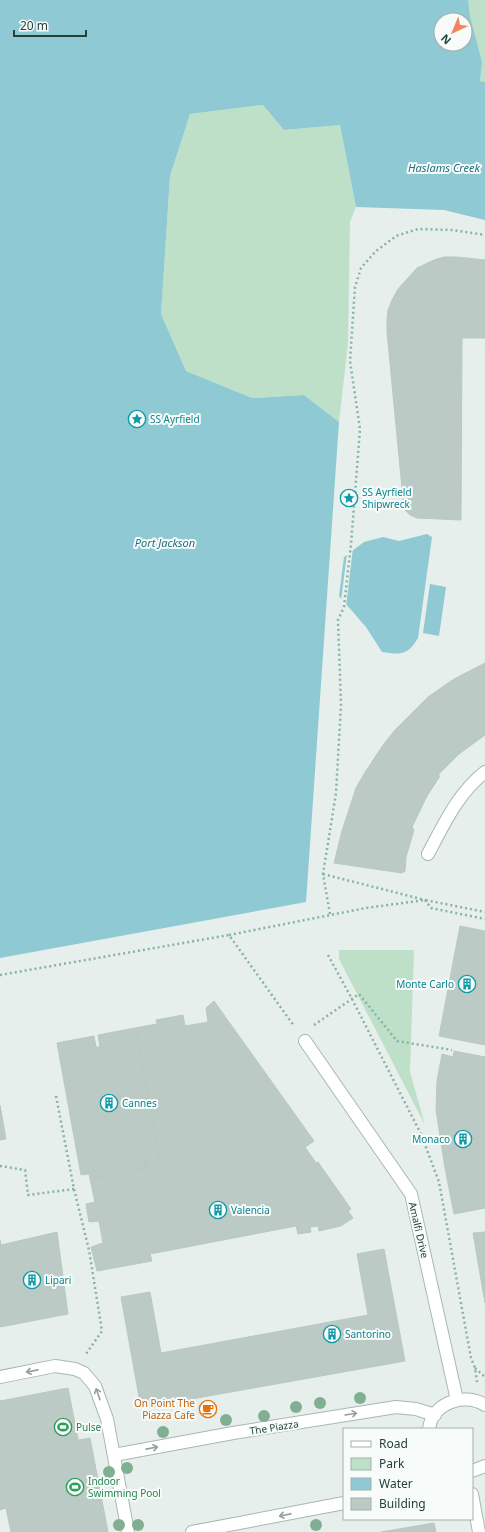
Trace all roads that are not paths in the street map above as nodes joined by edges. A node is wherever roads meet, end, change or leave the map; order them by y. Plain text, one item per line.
1 (485, 772) edge
2 (428, 854) dead end
3 (305, 1041) road end
4 (0, 1377) edge
5 (457, 1400) junction
6 (485, 1406) edge
7 (435, 1415) junction
8 (429, 1428) edge
9 (114, 1455) junction
10 (485, 1466) edge
11 (473, 1471) edge
12 (473, 1499) edge
13 (343, 1503) edge
14 (128, 1532) edge
15 (192, 1532) edge
16 (479, 1532) edge

1 - 2 street
3 - 5 street, Amalfi Drive
9 -> 4 street
5 - 6 street
5 - 7 street
7 - 8 street
9 -> 7 street, The Piazza
9 - 14 street
10 - 11 street
12 - 16 street
13 -> 15 street

